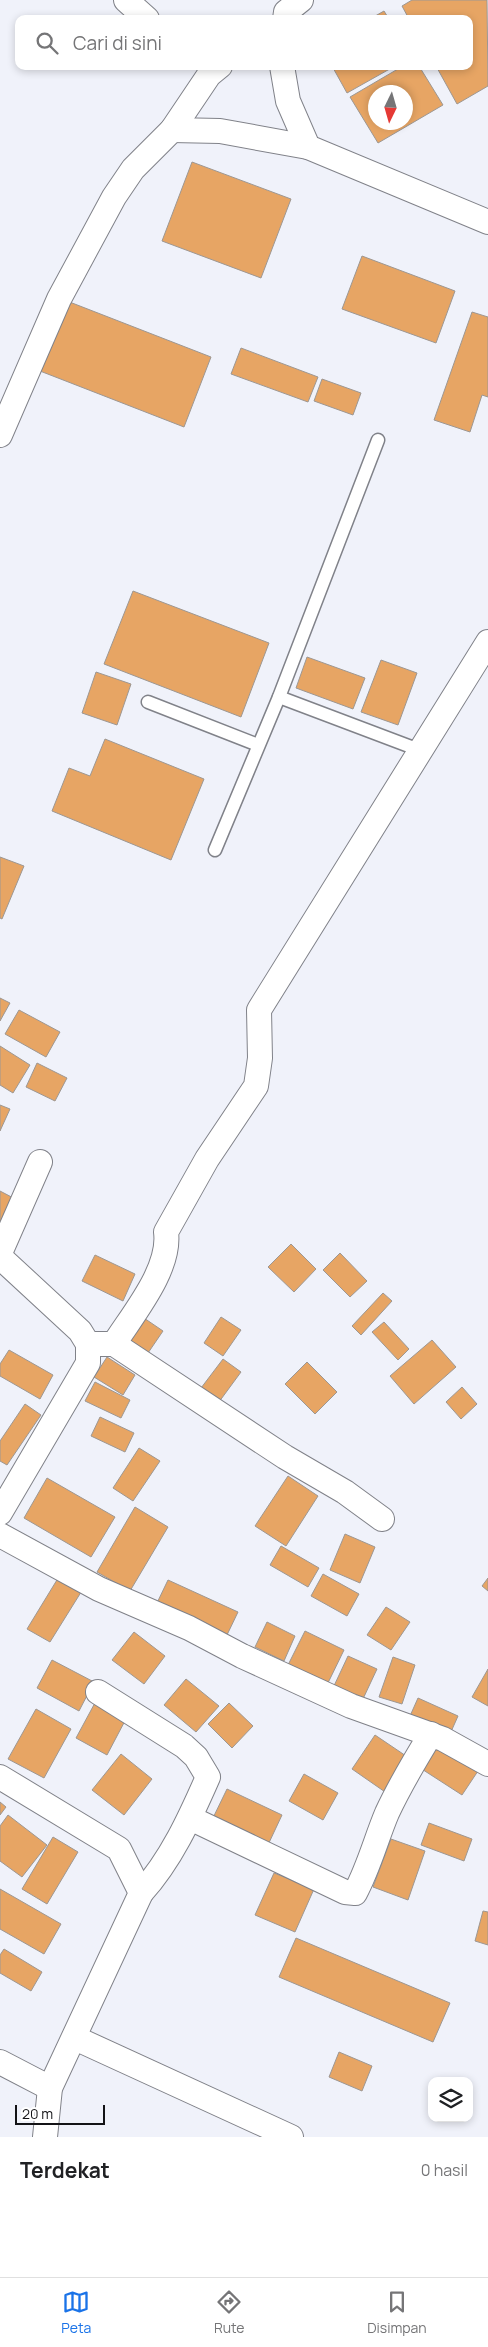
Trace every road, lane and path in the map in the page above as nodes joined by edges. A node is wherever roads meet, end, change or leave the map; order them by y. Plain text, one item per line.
1 (126, 0) edge
2 (143, 15) edge
3 (208, 70) edge
4 (283, 70) edge
5 (172, 130) junction
6 (308, 147) junction
7 (488, 222) edge
8 (0, 435) edge
9 (378, 440) dead end
10 (488, 642) edge
11 (279, 697) junction
12 (148, 702) dead end
13 (258, 745) junction
14 (422, 751) junction
15 (214, 850) dead end
16 (40, 1162) dead end
17 (0, 1255) edge
18 (88, 1344) junction
19 (114, 1344) junction
20 (0, 1513) edge
21 (382, 1518) dead end
22 (0, 1535) edge
23 (98, 1692) dead end
24 (430, 1734) junction
25 (488, 1764) edge
26 (0, 1777) edge
27 (190, 1818) junction
28 (141, 1893) junction
29 (75, 2038) junction
30 (0, 2062) edge
31 (50, 2088) junction
32 (45, 2137) edge
33 (292, 2137) edge

1 - 2 street
3 - 5 street
4 - 6 street
5 - 6 street
5 - 8 street
6 - 7 street
9 - 11 lane
10 - 14 street
11 - 13 lane
11 - 14 lane
12 - 13 lane
13 - 15 lane
14 - 19 street
16 - 17 street
17 - 18 street
18 - 19 street
18 - 20 street
19 - 21 street
22 - 24 street
23 - 27 street
24 - 25 street
24 - 27 street
26 - 28 street
27 - 28 street
28 - 29 street
29 - 31 street
29 - 33 street
30 - 31 street
31 - 32 street

